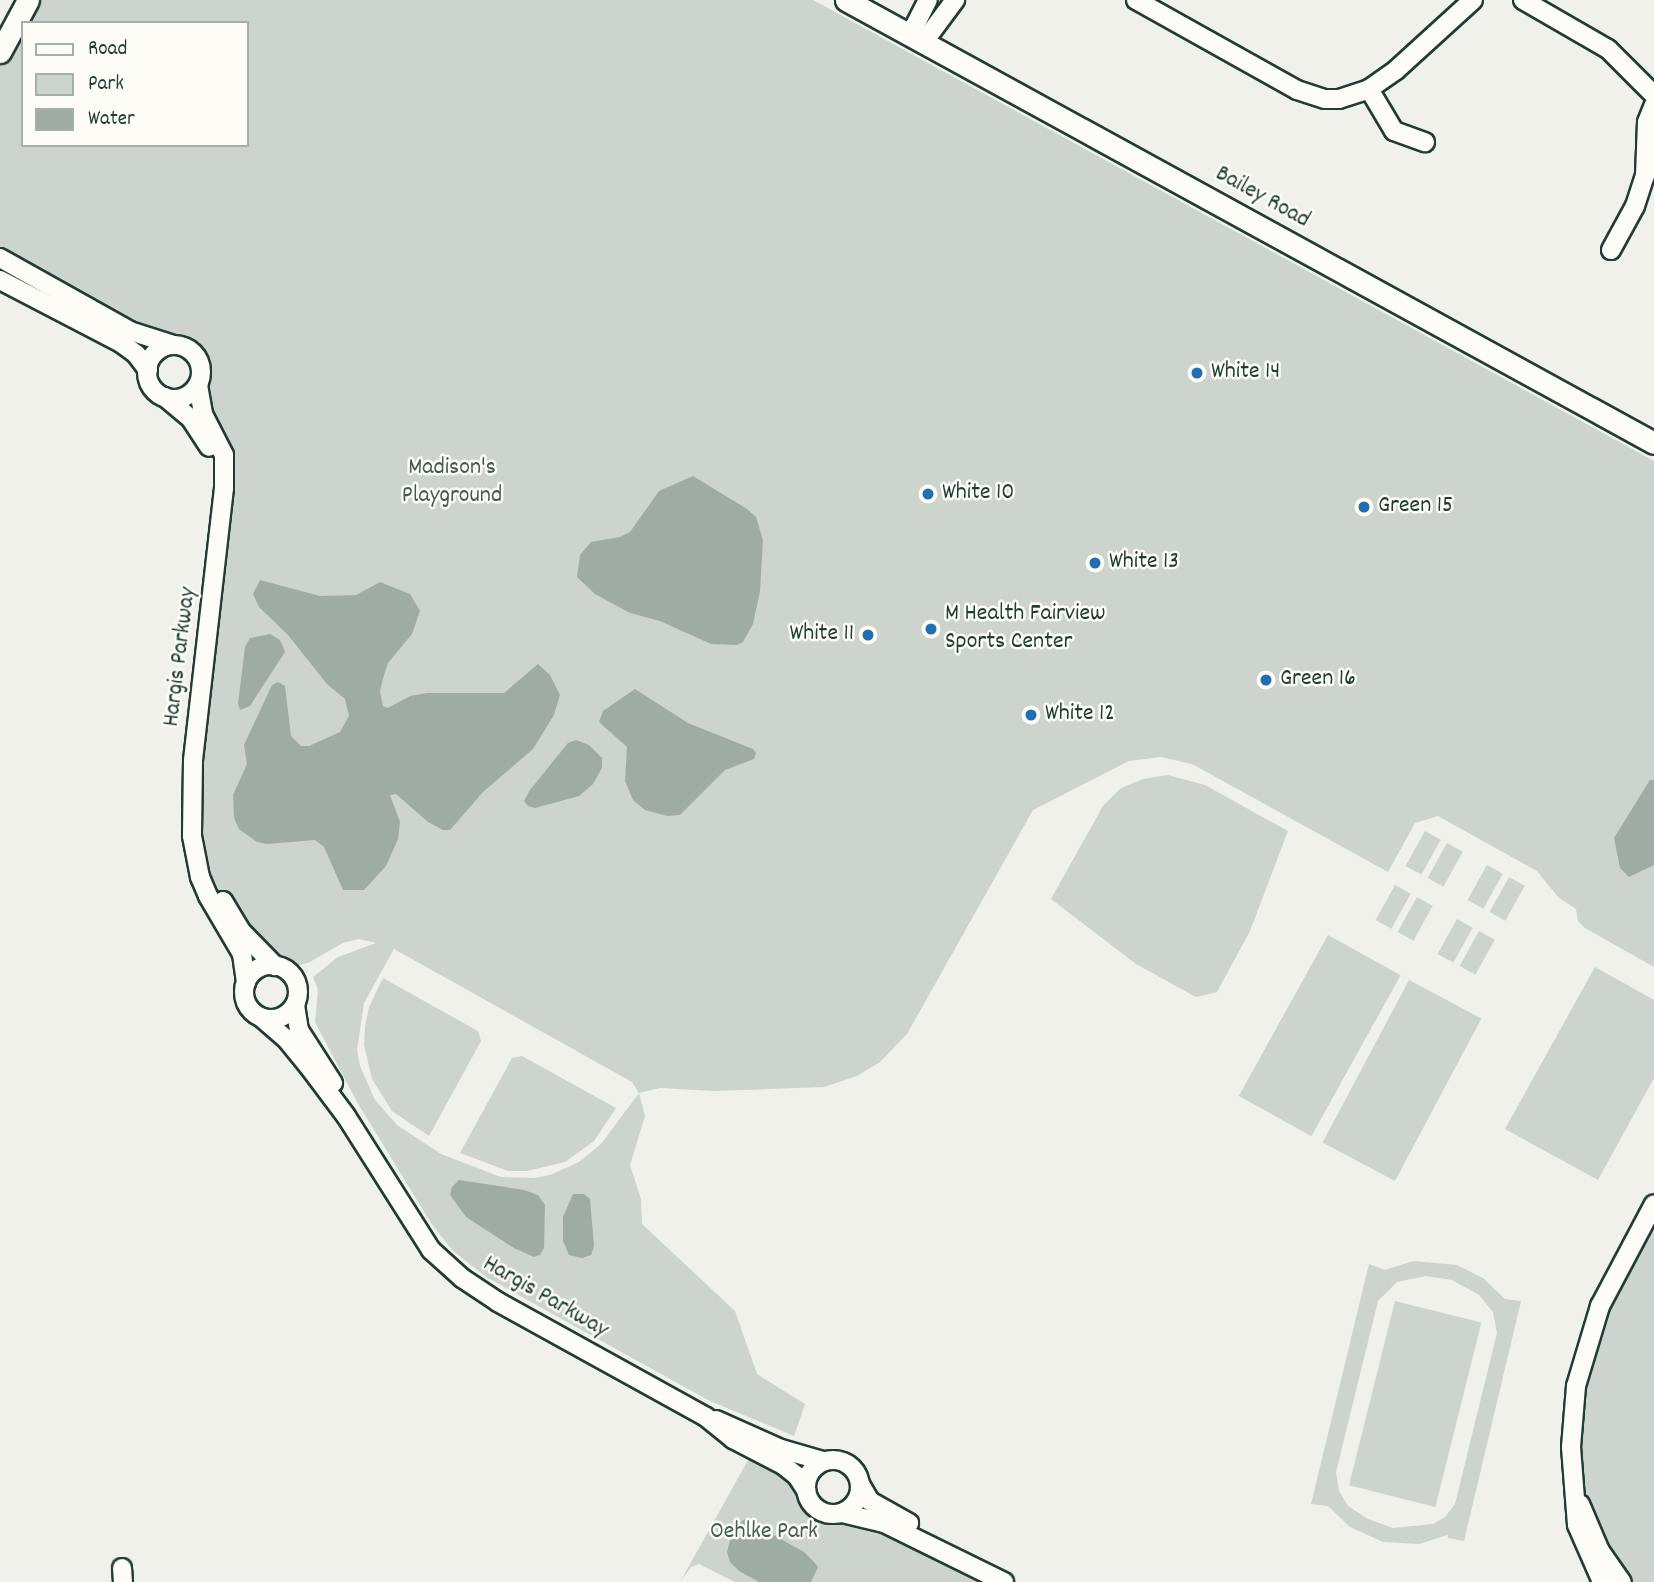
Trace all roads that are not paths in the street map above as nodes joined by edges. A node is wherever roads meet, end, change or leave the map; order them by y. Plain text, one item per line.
1 (28, 0) edge
2 (846, 0) edge
3 (928, 0) edge
4 (955, 0) edge
5 (1136, 0) edge
6 (1473, 0) edge
7 (1523, 0) edge
8 (917, 39) junction
9 (0, 52) edge
10 (1369, 89) junction
11 (1654, 95) edge
12 (1654, 106) edge
13 (1425, 142) dead end
14 (1611, 250) dead end
15 (0, 258) edge
16 (0, 280) edge
17 (174, 345) junction
18 (148, 370) junction
19 (198, 385) junction
20 (165, 397) junction
21 (1654, 443) edge
22 (222, 467) junction
23 (197, 852) junction
24 (275, 966) junction
25 (246, 982) junction
26 (295, 1005) junction
27 (262, 1018) junction
28 (346, 1116) junction
29 (1654, 1204) edge
30 (706, 1417) junction
31 (823, 1461) junction
32 (860, 1484) junction
33 (806, 1490) junction
34 (1575, 1495) junction
35 (842, 1513) junction
36 (967, 1562) junction
37 (1004, 1582) edge
38 (1602, 1582) edge
39 (1622, 1582) edge

1 - 9 main road
2 - 8 main road, Bailey Road
3 - 8 street
4 - 8 street
5 - 10 street
6 - 10 street
7 - 11 street
8 - 21 main road, Bailey Road
10 - 13 street
12 - 14 street
15 - 17 street
16 - 18 street
17 - 18 street
17 - 19 street
18 - 20 street
19 - 20 street
19 - 22 street, Hargis Parkway
20 - 22 street
22 - 23 street, Hargis Parkway
23 - 24 street, Hargis Parkway
23 - 25 street, Hargis Parkway
24 - 25 street
24 - 26 street
25 - 27 street
26 - 27 street
26 - 28 street, Hargis Parkway
27 - 28 street, Hargis Parkway
28 - 30 street, Hargis Parkway
29 - 34 street
30 - 31 street, Hargis Parkway
30 - 33 street, Hargis Parkway
31 - 32 street
31 - 33 street
32 - 35 street
32 - 36 street
33 - 35 street
34 - 38 street
34 - 39 street
35 - 36 street
36 - 37 street

